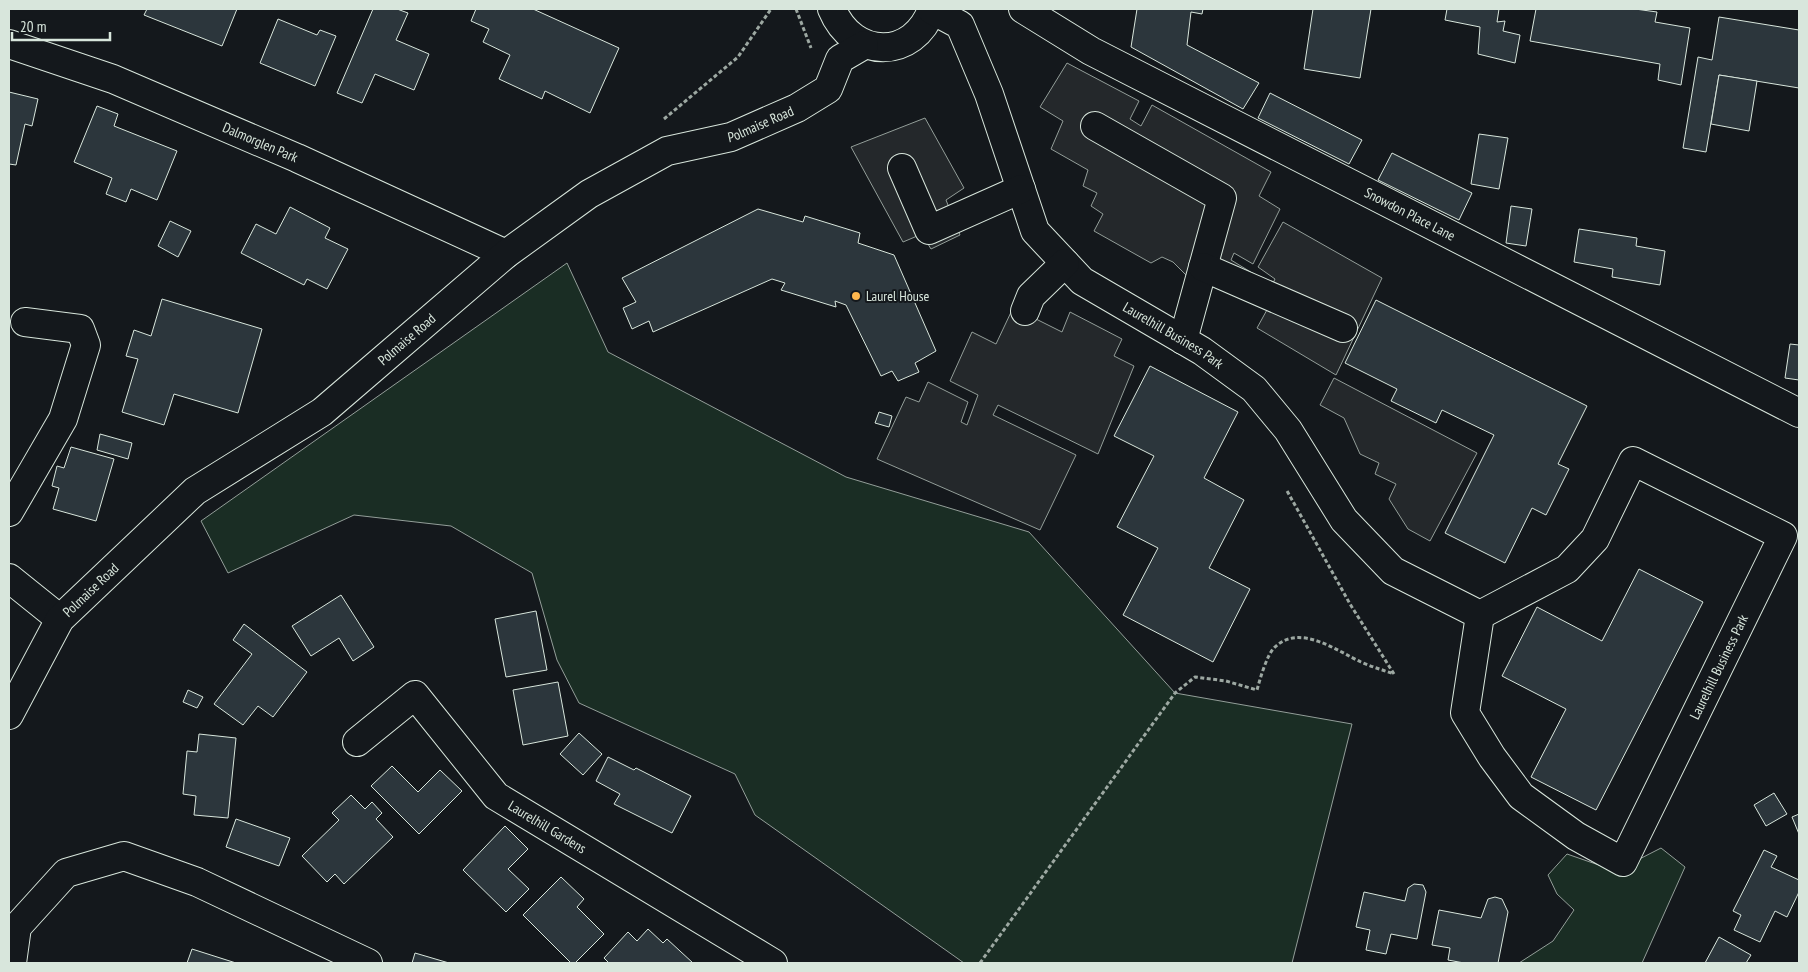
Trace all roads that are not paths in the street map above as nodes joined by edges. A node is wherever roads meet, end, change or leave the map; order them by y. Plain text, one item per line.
1 (832, 9) edge
2 (1023, 9) edge
3 (932, 10) edge
4 (9, 44) edge
5 (864, 44) junction
6 (1095, 126) dead end
7 (902, 168) dead end
8 (1021, 189) junction
9 (506, 254) junction
10 (1065, 263) junction
11 (1203, 267) junction
12 (1025, 311) dead end
13 (25, 322) dead end
14 (1343, 328) dead end
15 (1183, 340) junction
16 (1799, 413) edge
17 (9, 512) edge
18 (9, 578) edge
19 (1480, 615) junction
20 (60, 619) junction
21 (9, 715) edge
22 (357, 742) dead end
23 (12, 963) edge
24 (368, 963) edge
25 (773, 963) edge

1 - 5 street
2 - 16 street, Snowdon Place Lane
3 - 5 street
3 - 8 street, Laurelhill Business Park
4 - 9 street, Dalmorglen Park
5 - 9 street, Polmaise Road
6 - 11 street
7 - 8 street
8 - 10 street, Laurelhill Business Park
9 - 20 street, Polmaise Road
10 - 12 street
10 - 15 street, Laurelhill Business Park
11 - 14 street
11 - 15 street
13 - 17 street
15 - 19 street, Laurelhill Business Park
18 - 20 street
19 - 19 street, Laurelhill Business Park
20 - 21 street, Polmaise Road
22 - 25 street, Laurelhill Gardens
23 - 24 street

